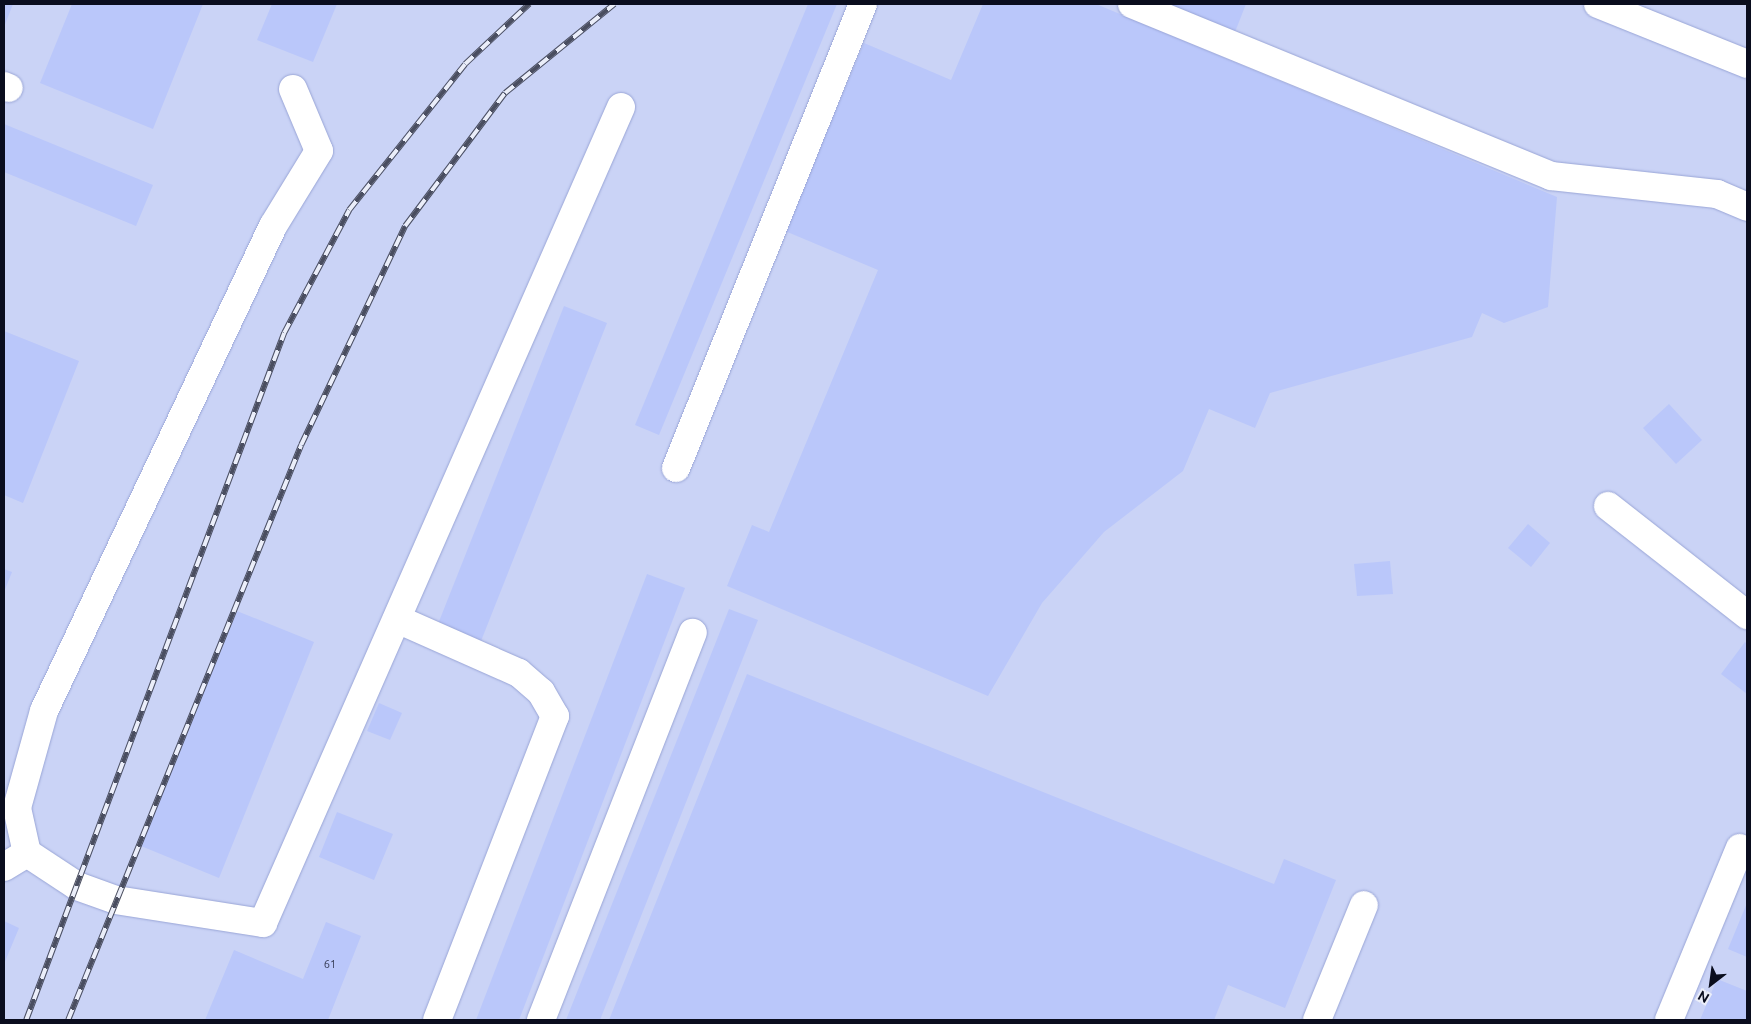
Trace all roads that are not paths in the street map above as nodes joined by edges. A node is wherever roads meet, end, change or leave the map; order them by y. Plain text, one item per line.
1 (863, 4) edge
2 (1132, 4) edge
3 (1598, 4) edge
4 (1747, 64) edge
5 (293, 90) dead end
6 (621, 107) dead end
7 (1747, 207) edge
8 (676, 468) dead end
9 (1608, 506) dead end
10 (1747, 615) edge
11 (397, 619) junction
12 (693, 633) dead end
13 (1740, 848) dead end
14 (28, 853) junction
15 (4, 866) edge
16 (1364, 904) dead end
17 (437, 1020) edge
18 (541, 1020) edge
19 (1317, 1020) edge
20 (1669, 1020) edge

1 - 8 street
2 - 7 street
3 - 4 street
5 - 14 street
6 - 11 street
9 - 10 street
11 - 14 street
11 - 17 street
12 - 18 street
13 - 20 street
14 - 15 street
16 - 19 street

